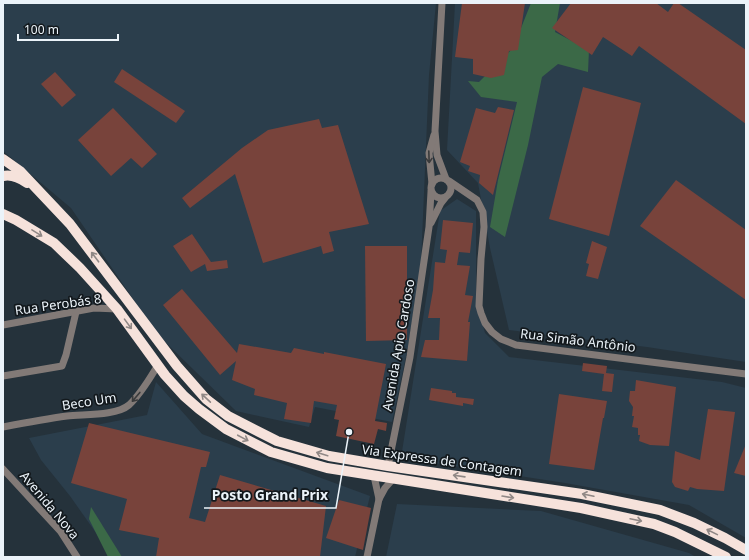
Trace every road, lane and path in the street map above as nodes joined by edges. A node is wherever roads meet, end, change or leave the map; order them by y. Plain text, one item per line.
1 (442, 3) edge
2 (435, 131) junction
3 (3, 159) edge
4 (3, 176) edge
5 (447, 180) junction
6 (432, 184) junction
7 (36, 188) junction
8 (462, 191) junction
9 (432, 192) junction
10 (447, 197) junction
11 (3, 212) edge
12 (429, 227) junction
13 (117, 309) junction
14 (76, 312) junction
15 (3, 325) edge
16 (155, 361) junction
17 (746, 374) edge
18 (3, 376) edge
19 (3, 427) edge
20 (388, 466) junction
21 (3, 469) edge
22 (374, 476) junction
23 (393, 479) junction
24 (379, 499) junction
25 (746, 550) edge
26 (77, 557) edge
27 (366, 557) edge
28 (726, 557) edge

1 - 2 street
2 - 5 street
2 -> 6 street
3 - 7 highway, Via Expressa de Contagem
4 - 7 highway
5 - 6 street
5 - 8 street, Rua Simão Antônio
5 - 10 street
6 - 9 street
20 -> 7 highway, Via Expressa de Contagem
8 - 10 street
8 - 17 street, Rua Simão Antônio
9 - 10 street
9 - 12 street, Avenida Apio Cardoso
10 - 12 street, Avenida Apio Cardoso
11 -> 13 highway, Via Expressa de Contagem
12 - 20 street, Avenida Apio Cardoso
13 - 14 street, Rua Perobás 8
13 -> 16 highway, Via Expressa de Contagem
14 - 15 street, Rua Perobás 8
14 - 18 street
16 -> 19 street, Beco Um
16 -> 22 highway, Via Expressa de Contagem
25 -> 20 highway, Via Expressa de Contagem
21 - 26 street, Avenida Nova
22 - 23 highway, Via Expressa de Contagem
22 - 24 street
23 - 24 street
23 -> 28 highway, Via Expressa de Contagem
24 - 27 street

